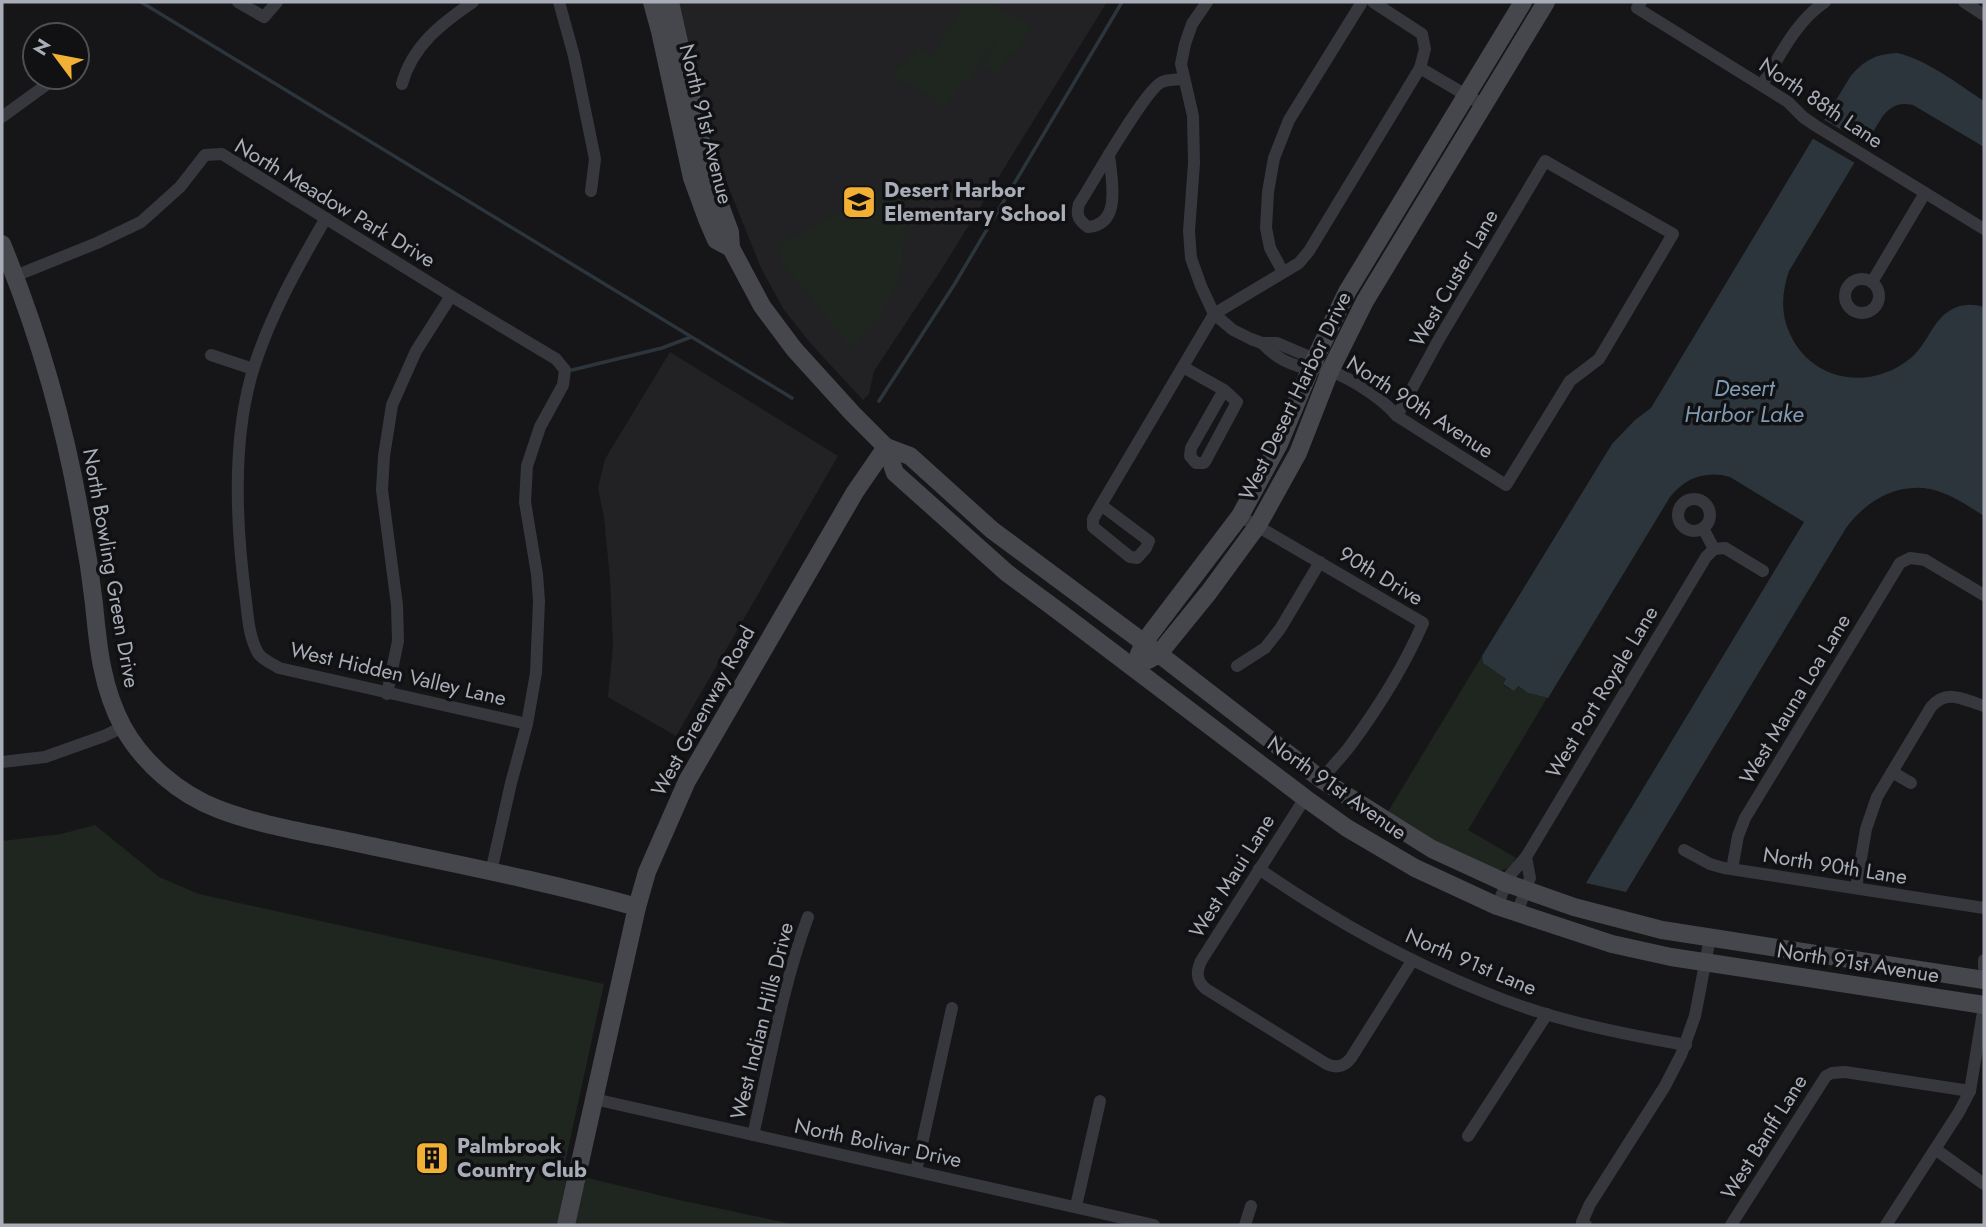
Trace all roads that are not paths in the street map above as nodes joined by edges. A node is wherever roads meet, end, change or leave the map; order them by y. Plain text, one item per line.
1 (238, 2) edge
2 (277, 2) edge
3 (474, 2) edge
4 (559, 2) edge
5 (652, 2) edge
6 (670, 2) edge
7 (1207, 2) edge
8 (1362, 2) edge
9 (1373, 2) edge
10 (1523, 2) edge
11 (1546, 2) edge
12 (1825, 2) edge
13 (1964, 2) edge
14 (1639, 5) edge
15 (1984, 15) edge
16 (1420, 68) junction
17 (1184, 79) junction
18 (402, 84) dead end
19 (1762, 85) junction
20 (38, 91) edge
21 (1466, 95) junction
22 (1483, 105) junction
23 (2, 117) edge
24 (690, 131) junction
25 (1109, 154) junction
26 (591, 191) dead end
27 (1925, 193) junction
28 (326, 218) junction
29 (1984, 229) edge
30 (2, 244) edge
31 (1283, 272) junction
32 (15, 276) junction
33 (1872, 282) dead end
34 (451, 296) junction
35 (1214, 314) junction
36 (211, 355) dead end
37 (1312, 365) junction
38 (1183, 367) junction
39 (253, 369) junction
40 (1331, 372) junction
41 (1224, 390) junction
42 (1397, 416) junction
43 (886, 447) junction
44 (1506, 485) joint
45 (1101, 505) junction
46 (1240, 516) junction
47 (1258, 525) junction
48 (1703, 528) dead end
49 (1714, 549) junction
50 (1320, 562) junction
51 (1763, 571) dead end
52 (1984, 594) edge
53 (1144, 643) junction
54 (1159, 654) junction
55 (1237, 666) dead end
56 (1134, 667) junction
57 (387, 694) junction
58 (1984, 706) edge
59 (527, 724) junction
60 (123, 727) junction
61 (2, 762) edge
62 (1892, 772) junction
63 (1322, 780) junction
64 (1911, 783) dead end
65 (1305, 798) junction
66 (1684, 850) dead end
67 (1526, 857) junction
68 (1259, 869) junction
69 (1732, 869) junction
70 (491, 872) junction
71 (1506, 883) junction
72 (1856, 888) junction
73 (1525, 890) junction
74 (1497, 906) junction
75 (637, 907) junction
76 (1984, 908) edge
77 (1517, 913) junction
78 (808, 916) dead end
79 (1710, 938) junction
80 (1984, 960) edge
81 (1412, 961) junction
82 (1705, 962) junction
83 (1984, 968) edge
84 (1984, 981) edge
85 (1984, 1005) edge
86 (952, 1008) dead end
87 (1547, 1014) junction
88 (1686, 1045) junction
89 (1970, 1091) junction
90 (594, 1099) junction
91 (1100, 1101) dead end
92 (753, 1135) junction
93 (1468, 1136) dead end
94 (1935, 1149) junction
95 (916, 1171) junction
96 (1984, 1184) edge
97 (1076, 1206) junction
98 (1251, 1206) dead end
99 (1584, 1223) edge
100 (566, 1225) edge
101 (1154, 1225) edge
102 (1245, 1225) edge
103 (1731, 1225) edge
104 (1886, 1225) edge

1 - 2 street
3 - 18 street
4 - 26 street
5 - 24 street, North 91st Avenue
6 - 24 street, North 91st Avenue
7 - 17 street
8 - 31 street
9 - 16 street
10 - 21 street, West Desert Harbor Drive
11 - 22 street, West Desert Harbor Drive
12 - 19 street
13 - 15 street
14 - 19 street, North 88th Lane
16 - 21 street
16 - 31 street
17 - 25 street
17 - 35 street
19 - 27 street, North 88th Lane
20 - 23 street
21 - 22 street
21 - 37 street, West Desert Harbor Drive
22 - 40 street, West Desert Harbor Drive
24 - 43 street, North 91st Avenue
25 - 25 street
27 - 29 street, North 88th Lane
27 - 33 street
28 - 32 street, North Meadow Park Drive
28 - 34 street, North Meadow Park Drive
28 - 39 street, West Hidden Valley Lane
30 - 32 street, North Bowling Green Drive
31 - 35 street
32 - 60 street, North Bowling Green Drive
34 - 57 street
34 - 59 street, North Meadow Park Drive
35 - 37 street, North 90th Avenue
35 - 38 street
36 - 39 street
37 - 40 street, North 90th Avenue
37 - 46 street, West Desert Harbor Drive
38 - 41 street
38 - 45 street
39 - 57 street, West Hidden Valley Lane
40 - 42 street, North 90th Avenue
40 - 47 street, West Desert Harbor Drive
41 - 41 street
42 - 44 street, North 90th Avenue
42 - 44 street, West Custer Lane
43 - 53 street, North 91st Avenue
43 - 56 street, North 91st Avenue
43 - 75 street, West Greenway Road
45 - 45 street
46 - 47 street, 90th Drive
46 - 53 street, West Desert Harbor Drive
47 - 50 street, 90th Drive
47 - 54 street, West Desert Harbor Drive
48 - 49 street
49 - 51 street
49 - 67 street, West Port Royale Lane
50 - 55 street
50 - 63 street, 90th Drive
52 - 69 street, West Mauna Loa Lane
53 - 54 street, North 91st Avenue
53 - 56 street, West Desert Harbor Drive
54 - 56 street, West Desert Harbor Drive
54 - 63 street, North 91st Avenue
56 - 65 street, North 91st Avenue
57 - 59 street, West Hidden Valley Lane
58 - 62 street
59 - 70 street
60 - 61 street
60 - 70 street, North Bowling Green Drive
62 - 64 street
62 - 72 street
63 - 71 street, North 91st Avenue
65 - 68 street, West Maui Lane
65 - 74 street, North 91st Avenue
66 - 69 street, North 90th Lane
67 - 71 street, West Port Royale Lane
67 - 73 street, West Port Royale Lane
68 - 81 street, North 91st Lane
68 - 81 street, West Maui Lane
69 - 72 street, North 90th Lane
70 - 75 street, North Bowling Green Drive
71 - 73 street, North 91st Avenue
71 - 74 street, West Port Royale Lane
72 - 76 street, North 90th Lane
73 - 77 street, West Port Royale Lane
73 - 79 street, North 91st Avenue
74 - 77 street, North 91st Avenue
75 - 90 street, West Greenway Road
77 - 82 street, North 91st Avenue
78 - 92 street, West Indian Hills Drive
79 - 82 street
79 - 84 street, North 91st Avenue
80 - 83 street
81 - 87 street, North 91st Lane
82 - 85 street, North 91st Avenue
82 - 88 street
85 - 89 street
86 - 95 street
87 - 88 street, North 91st Lane
87 - 93 street
88 - 99 street
89 - 94 street
89 - 103 street, West Banff Lane
90 - 92 street, North Bolivar Drive
90 - 100 street, West Greenway Road
91 - 97 street
92 - 95 street, North Bolivar Drive
94 - 96 street
94 - 104 street
95 - 97 street, North Bolivar Drive
97 - 101 street, North Bolivar Drive
98 - 102 street

